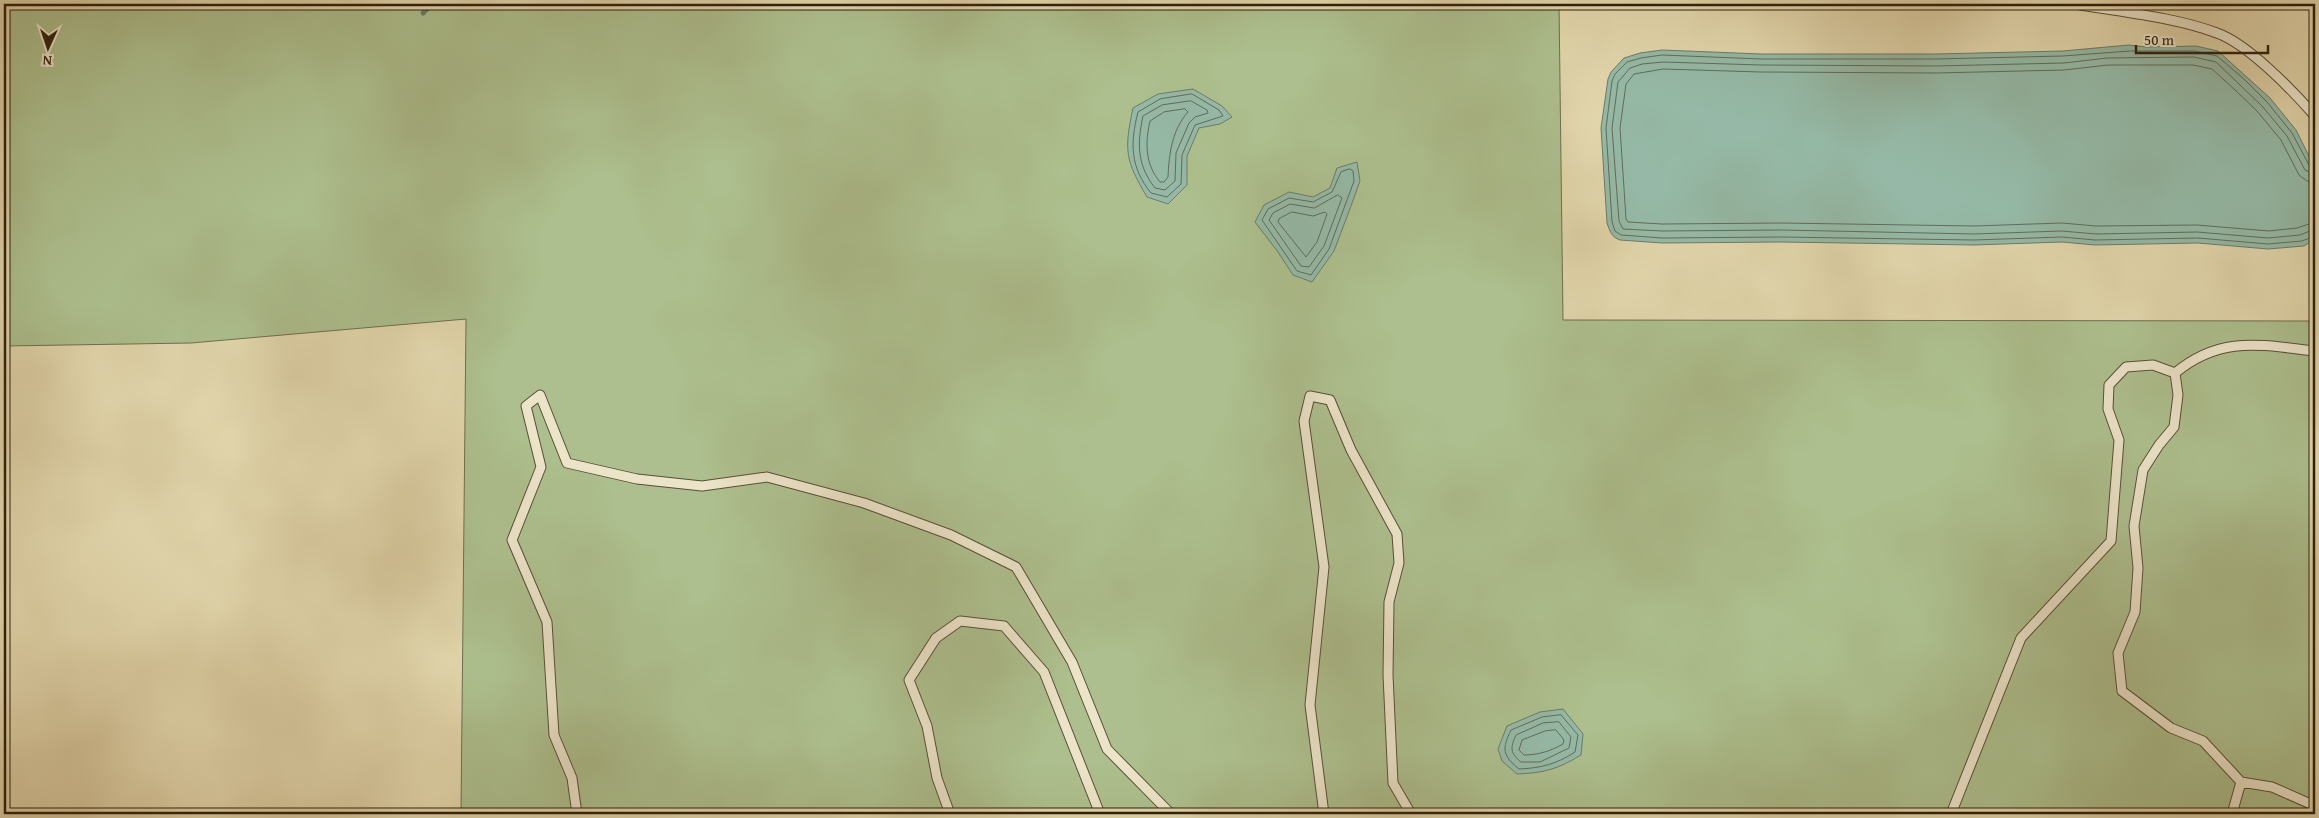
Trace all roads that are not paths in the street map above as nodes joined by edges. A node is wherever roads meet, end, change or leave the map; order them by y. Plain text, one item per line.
1 (2075, 4) edge
2 (2315, 116) edge
3 (2315, 351) edge
4 (2175, 373) junction
5 (2241, 782) junction
6 (2315, 809) edge
7 (577, 814) edge
8 (950, 814) edge
9 (1100, 814) edge
10 (1172, 814) edge
11 (1324, 814) edge
12 (1411, 814) edge
13 (1951, 814) edge
14 (2232, 814) edge

1 - 2 lane
3 - 4 lane
4 - 5 lane
4 - 13 lane
5 - 6 lane
5 - 14 lane
7 - 10 lane
8 - 9 lane
11 - 12 lane

